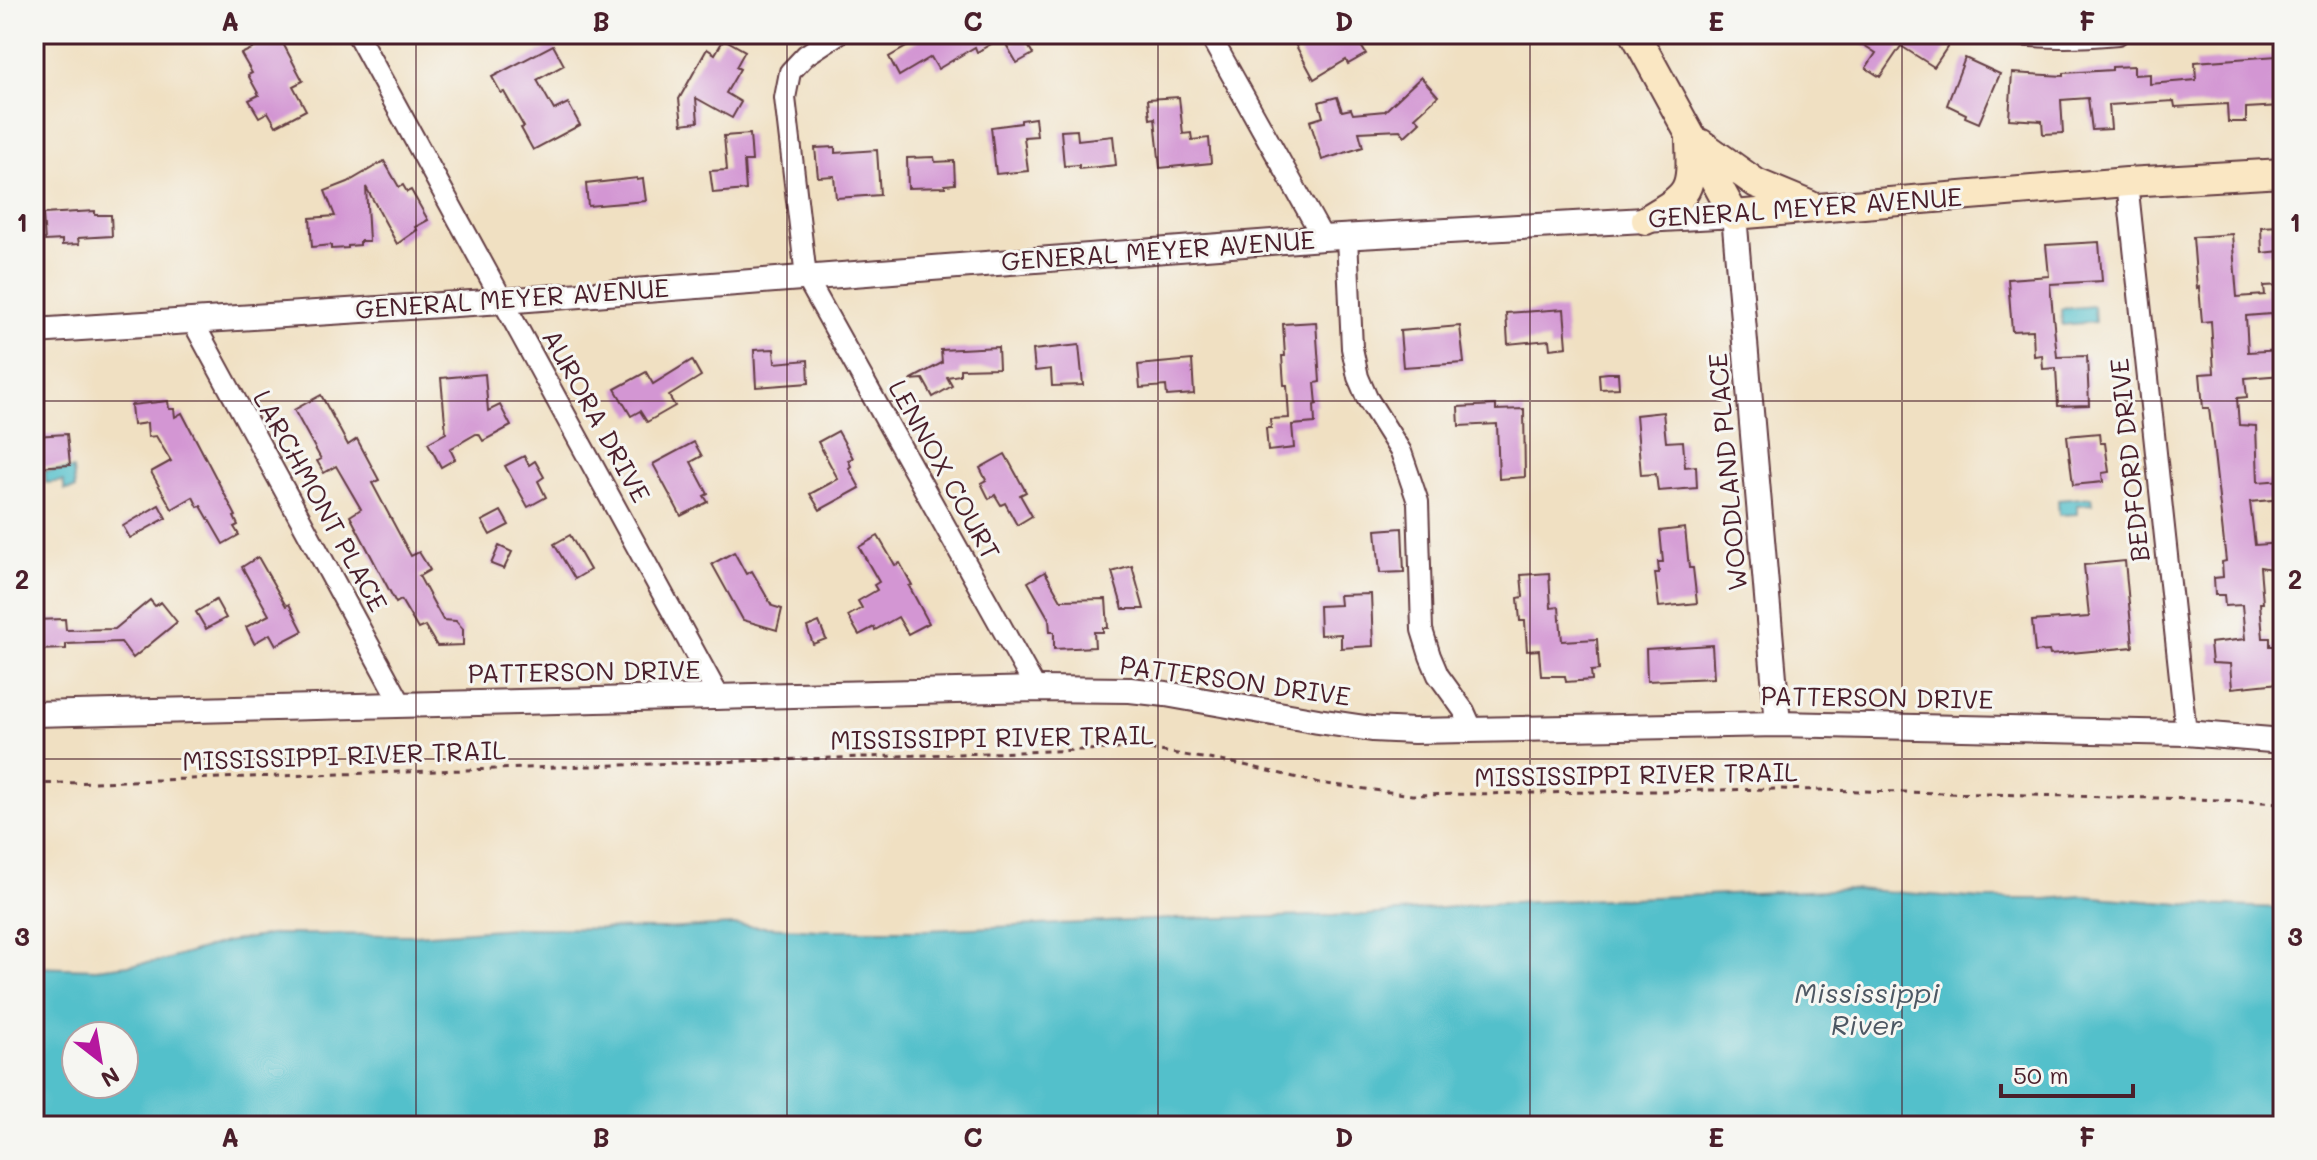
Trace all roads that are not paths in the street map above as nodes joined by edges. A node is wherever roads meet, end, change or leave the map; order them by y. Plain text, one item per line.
1 (357, 34) edge
2 (838, 34) edge
3 (1209, 34) edge
4 (1635, 34) edge
5 (2012, 34) edge
6 (2118, 34) edge
7 (1690, 135) junction
8 (2283, 173) edge
9 (2127, 182) junction
10 (1817, 208) junction
11 (1734, 215) junction
12 (1646, 220) junction
13 (1335, 238) junction
14 (806, 277) junction
15 (503, 301) junction
16 (193, 322) junction
17 (34, 331) edge
18 (1036, 689) junction
19 (719, 697) junction
20 (401, 704) junction
21 (34, 714) edge
22 (1778, 724) junction
23 (1473, 731) junction
24 (2186, 733) junction
25 (2283, 741) edge

1 - 15 street, AURORA DRIVE
2 - 14 street
3 - 13 street
4 - 7 main road
5 - 6 street
7 - 10 main road
7 - 11 main road
7 - 12 main road
8 - 9 main road, GENERAL MEYER AVENUE
9 - 10 main road, GENERAL MEYER AVENUE
9 - 24 street, BEDFORD DRIVE
10 - 11 main road, GENERAL MEYER AVENUE
11 - 12 street, GENERAL MEYER AVENUE
11 - 22 street, WOODLAND PLACE
12 - 13 street, GENERAL MEYER AVENUE
13 - 14 street, GENERAL MEYER AVENUE
13 - 23 street
14 - 15 street, GENERAL MEYER AVENUE
14 - 18 street, LENNOX COURT
15 - 16 street, GENERAL MEYER AVENUE
15 - 19 street, AURORA DRIVE
16 - 17 street, GENERAL MEYER AVENUE
16 - 20 street, LARCHMONT PLACE
18 - 19 street, PATTERSON DRIVE
18 - 23 street, PATTERSON DRIVE
19 - 20 street, PATTERSON DRIVE
20 - 21 street, PATTERSON DRIVE
22 - 23 street, PATTERSON DRIVE
22 - 24 street, PATTERSON DRIVE
24 - 25 street, PATTERSON DRIVE

